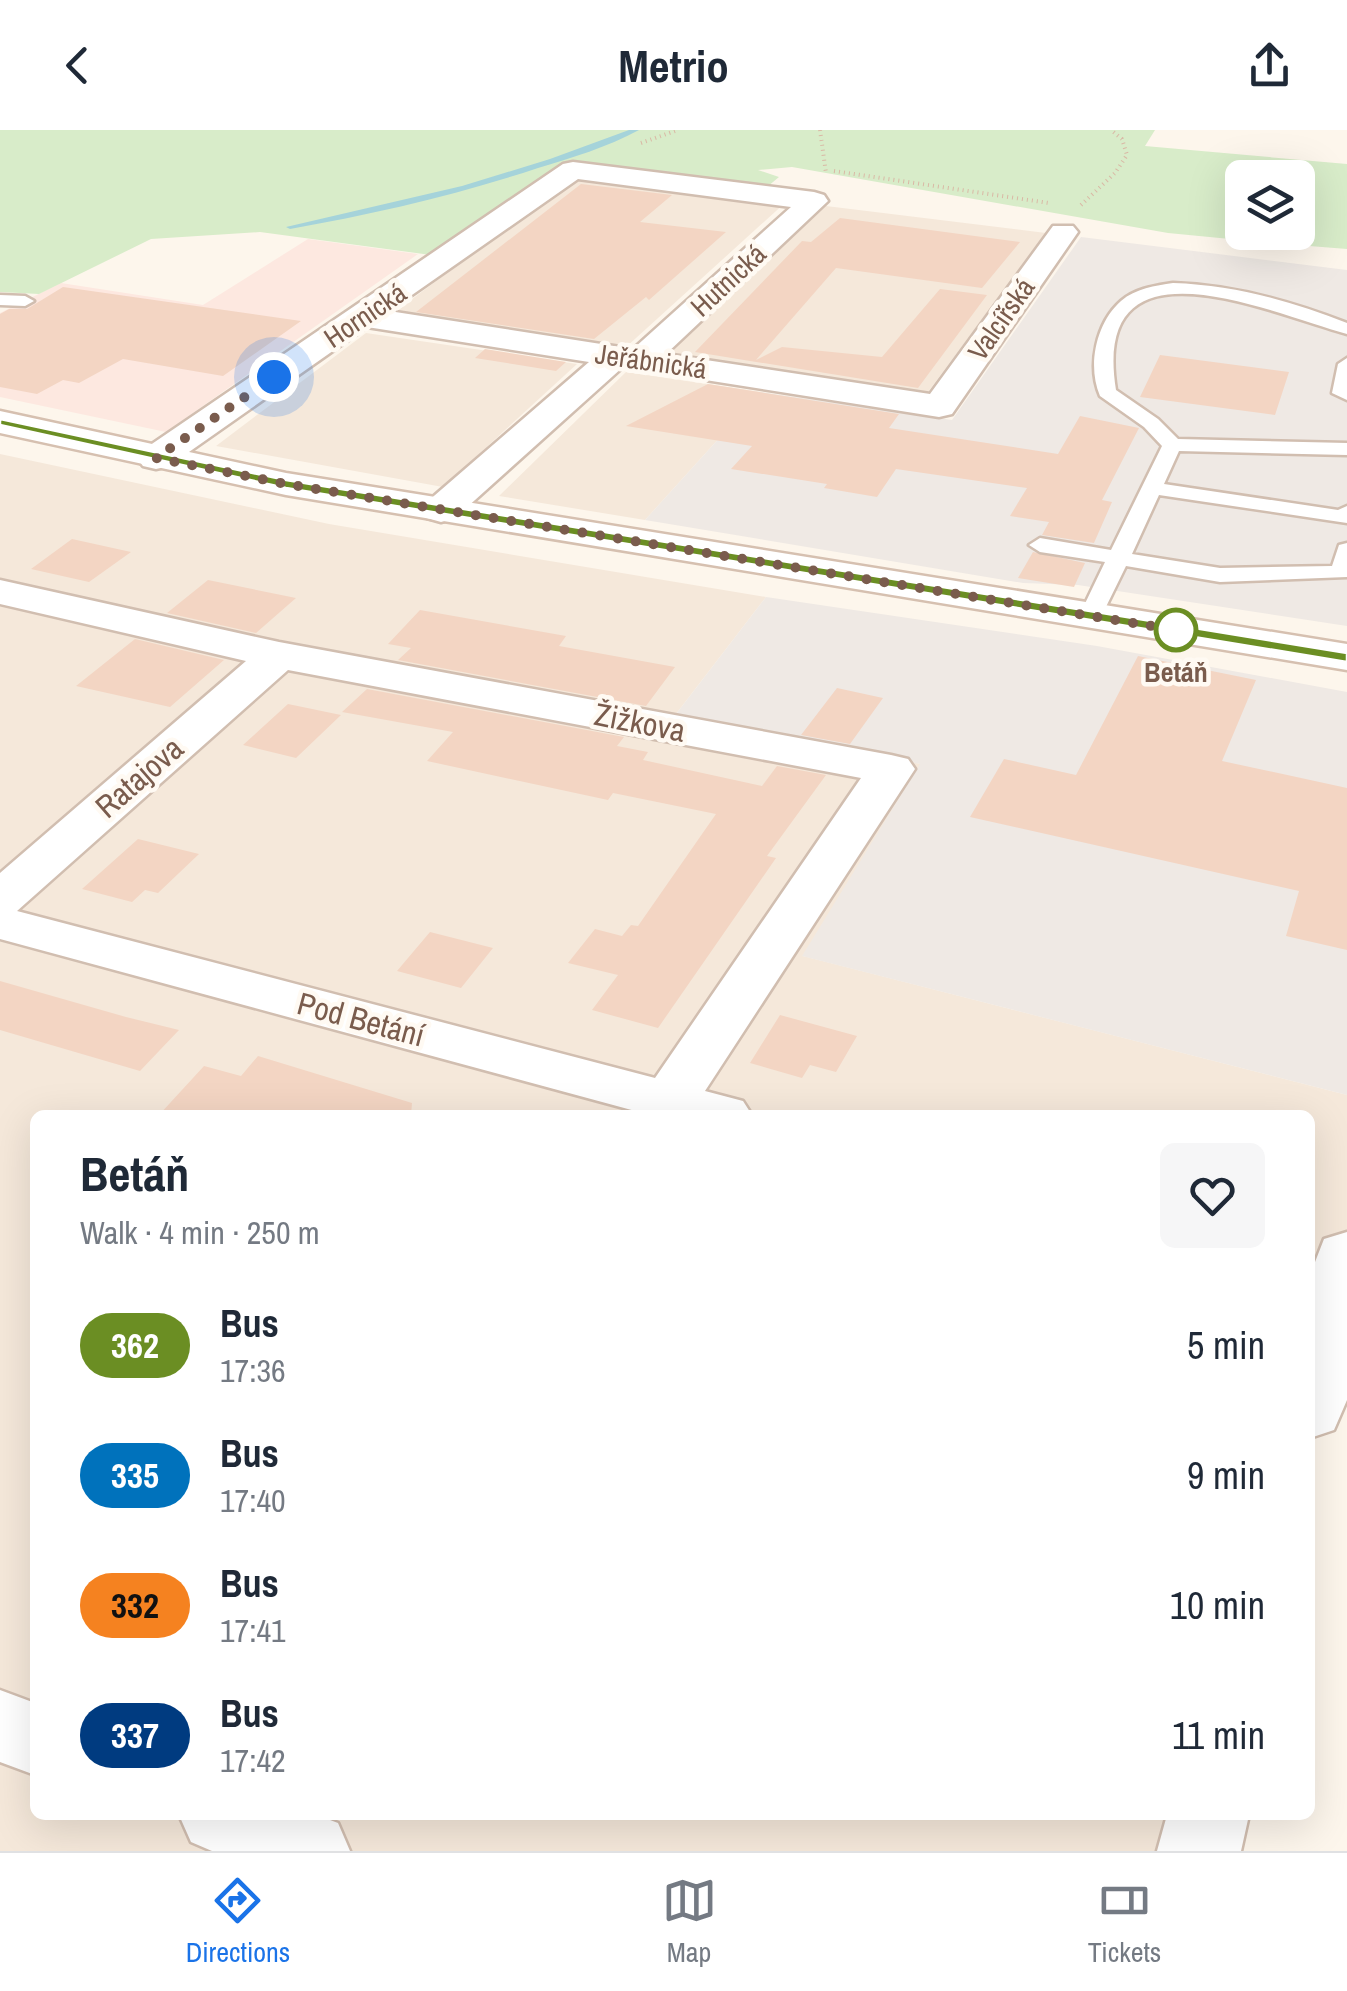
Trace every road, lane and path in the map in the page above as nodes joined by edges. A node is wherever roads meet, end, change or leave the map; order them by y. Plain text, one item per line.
1 (678, 130) edge
2 (820, 130) edge
3 (1112, 130) edge
4 (626, 148) dead end
5 (814, 201) joint
6 (1067, 214) junction
7 (0, 300) edge
8 (25, 301) dead end
9 (362, 317) junction
10 (1347, 329) edge
11 (629, 358) junction
12 (1347, 364) edge
13 (1347, 394) edge
14 (939, 406) joint
15 (0, 422) edge
16 (1172, 445) junction
17 (1347, 449) edge
18 (156, 458) junction
19 (1152, 488) junction
20 (441, 510) junction
21 (1346, 517) edge
22 (1040, 546) dead end
23 (1347, 550) edge
24 (1116, 559) junction
25 (0, 592) edge
26 (1090, 616) junction
27 (279, 654) junction
28 (1347, 658) edge
29 (0, 900) edge
30 (0, 923) edge
31 (669, 1100) junction
32 (704, 1110) edge
33 (1336, 1281) edge
34 (1315, 1386) edge
35 (0, 1725) edge
36 (30, 1737) edge
37 (232, 1820) edge
38 (1207, 1820) edge
39 (308, 1851) edge
40 (1200, 1851) edge

1 - 4 path
2 - 6 path
3 - 6 path
5 - 9 street, Hornická
5 - 11 street, Hutnická
6 - 14 street, Valcířská
7 - 8 lane
9 - 11 street, Jeřábnická
9 - 18 street, Hornická
10 - 16 lane
11 - 14 street, Jeřábnická
11 - 20 street, Hutnická
12 - 13 lane
15 - 18 street
16 - 17 lane
16 - 19 lane
18 - 20 street
19 - 21 lane
19 - 24 lane
20 - 26 street
22 - 24 lane
23 - 24 lane
24 - 26 lane
25 - 27 street, Žižkova
26 - 28 street
27 - 29 street, Ratajova
27 - 31 street, Žižkova
30 - 31 street, Pod Betání
31 - 32 street, Pod Betání
33 - 34 street
35 - 36 street
37 - 39 street
38 - 40 street

